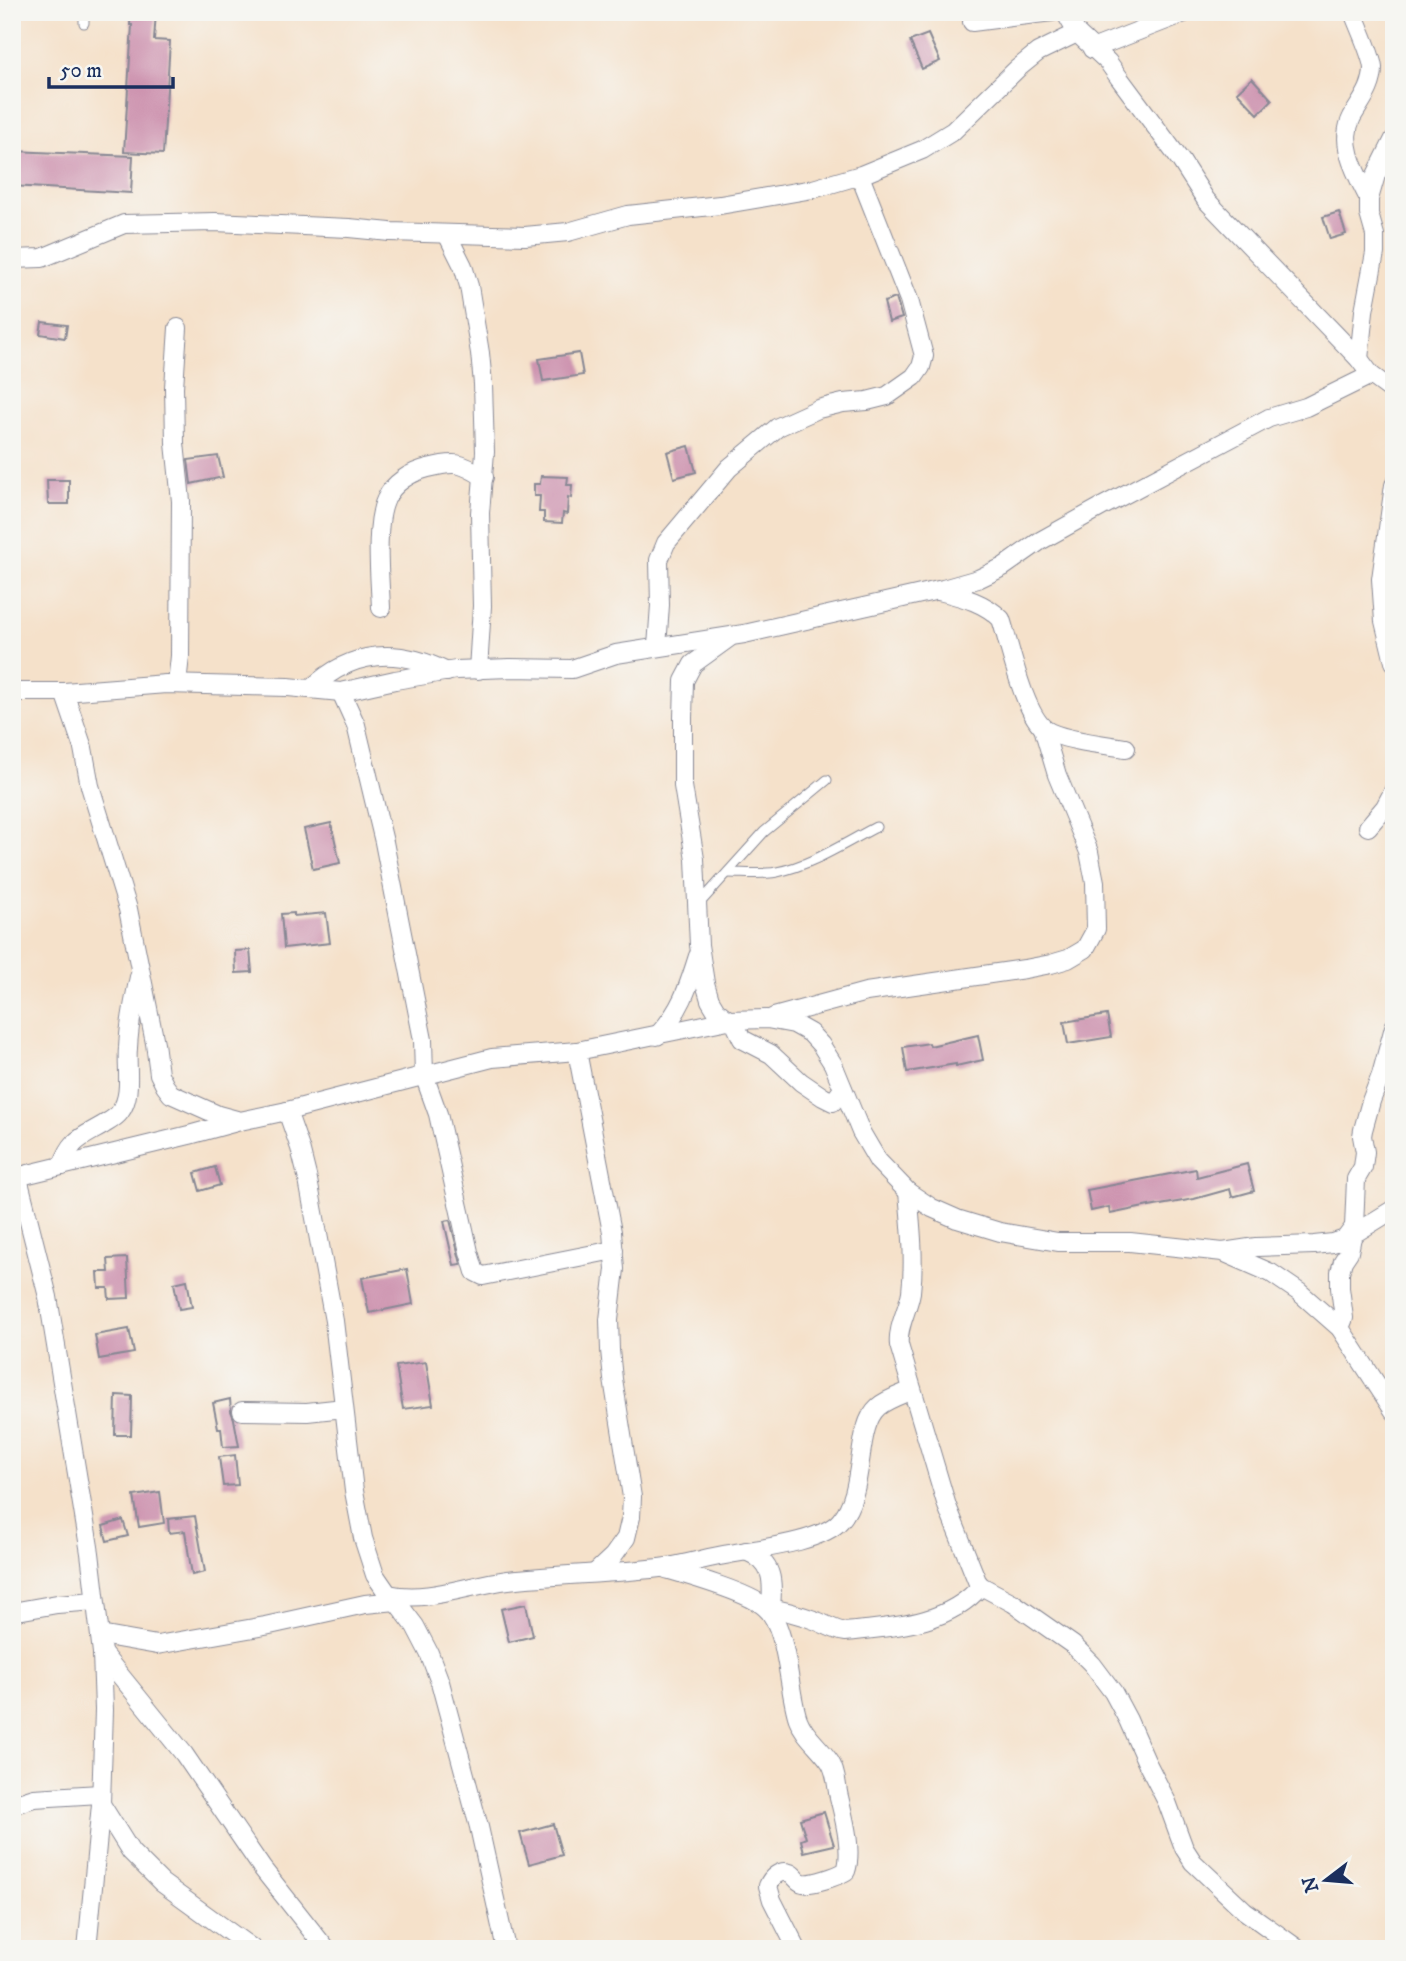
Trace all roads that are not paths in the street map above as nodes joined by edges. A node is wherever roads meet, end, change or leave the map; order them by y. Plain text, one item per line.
1 (84, 12) edge
2 (1052, 12) edge
3 (1065, 12) edge
4 (1187, 12) edge
5 (1353, 12) edge
6 (972, 22) dead end
7 (83, 23) dead end
8 (1077, 33) junction
9 (1093, 49) junction
10 (1394, 139) edge
11 (860, 176) junction
12 (1369, 199) junction
13 (447, 234) junction
14 (12, 259) edge
15 (178, 328) dead end
16 (1359, 359) junction
17 (1371, 376) junction
18 (1392, 394) edge
19 (484, 477) junction
20 (1394, 485) edge
21 (935, 591) junction
22 (382, 608) dead end
23 (732, 636) junction
24 (657, 647) junction
25 (1394, 662) edge
26 (478, 670) junction
27 (447, 672) junction
28 (177, 684) junction
29 (311, 689) junction
30 (12, 692) edge
31 (64, 692) junction
32 (341, 692) junction
33 (1043, 728) junction
34 (1126, 748) dead end
35 (827, 780) dead end
36 (1394, 789) edge
37 (876, 827) dead end
38 (1368, 827) dead end
39 (728, 873) junction
40 (698, 905) junction
41 (700, 949) junction
42 (140, 970) junction
43 (767, 1019) junction
44 (730, 1020) junction
45 (1394, 1027) edge
46 (657, 1036) junction
47 (577, 1051) junction
48 (424, 1076) junction
49 (844, 1089) junction
50 (287, 1111) junction
51 (240, 1121) junction
52 (62, 1166) junction
53 (15, 1178) edge
54 (908, 1192) junction
55 (1394, 1209) edge
56 (1353, 1231) junction
57 (614, 1250) junction
58 (1223, 1252) junction
59 (1340, 1328) junction
60 (912, 1390) junction
61 (344, 1408) junction
62 (243, 1411) dead end
63 (1394, 1411) edge
64 (746, 1551) junction
65 (659, 1567) junction
66 (596, 1572) junction
67 (981, 1586) junction
68 (392, 1598) junction
69 (95, 1601) junction
70 (768, 1607) junction
71 (12, 1612) edge
72 (101, 1644) junction
73 (101, 1799) junction
74 (12, 1805) edge
75 (328, 1946) edge
76 (87, 1949) edge
77 (253, 1949) edge
78 (506, 1949) edge
79 (797, 1949) edge
80 (1298, 1949) edge

1 - 7 lane
2 - 6 street
3 - 8 street
4 - 9 street
5 - 12 street
8 - 9 street
8 - 11 street
9 - 16 street
10 - 12 street
11 - 13 street
11 - 24 street
12 - 16 street
13 - 14 street
13 - 19 street
15 - 28 street
16 - 17 street
17 - 18 street
17 - 21 street
19 - 22 street
19 - 26 street
20 - 25 street
21 - 23 street
21 - 33 street
23 - 24 street
23 - 40 street
24 - 26 street
26 - 27 street
27 - 29 street
27 - 32 street
28 - 29 street
28 - 31 street
29 - 32 street
30 - 31 street
31 - 42 street
32 - 48 street
33 - 34 street
33 - 43 street
35 - 39 lane
36 - 38 street
37 - 39 lane
39 - 40 lane
40 - 41 street
41 - 44 street
41 - 46 street
42 - 51 street
42 - 52 street
43 - 44 street
43 - 49 street
44 - 46 street
44 - 49 street
45 - 56 street
46 - 47 street
47 - 48 street
47 - 57 street
48 - 50 street
48 - 57 street
49 - 54 street
50 - 51 street
50 - 61 street
51 - 52 street
52 - 53 street
53 - 69 street
54 - 58 street
54 - 60 street
55 - 56 street
56 - 58 street
56 - 59 street
57 - 66 street
58 - 59 street
59 - 63 street
60 - 64 street
60 - 67 street
61 - 62 street
61 - 68 street
64 - 65 street
64 - 70 street
65 - 66 street
65 - 70 street
66 - 68 street
67 - 70 street
67 - 80 street
68 - 72 street
68 - 78 street
69 - 71 street
69 - 72 street
70 - 79 street
72 - 73 street
72 - 75 street
73 - 74 street
73 - 76 street
73 - 77 street

